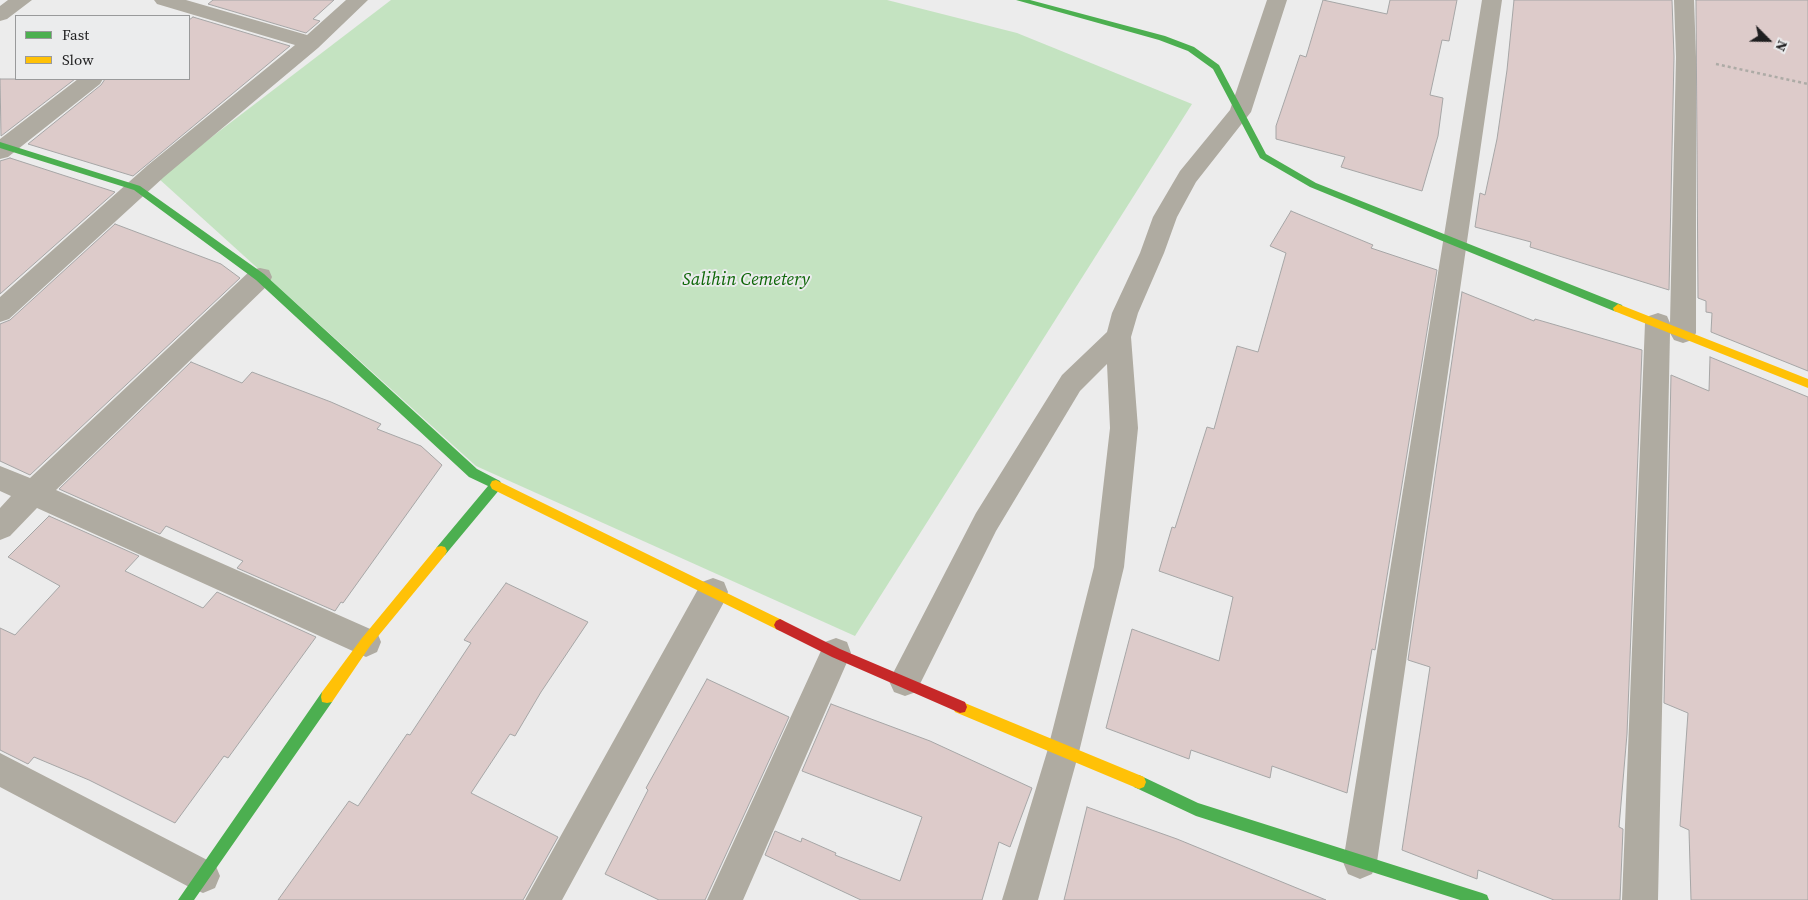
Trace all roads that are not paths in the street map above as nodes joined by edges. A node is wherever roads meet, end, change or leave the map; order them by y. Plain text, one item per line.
1 (22, 0) edge
2 (164, 0) edge
3 (358, 0) edge
4 (1020, 0) edge
5 (1277, 0) edge
6 (1492, 0) edge
7 (1684, 0) edge
8 (183, 8) edge
9 (0, 16) edge
10 (311, 42) junction
11 (91, 80) edge
12 (1240, 112) junction
13 (2, 148) edge
14 (137, 188) junction
15 (1455, 242) junction
16 (260, 278) junction
17 (0, 312) edge
18 (1670, 328) junction
19 (1118, 337) junction
20 (1808, 384) edge
21 (0, 478) edge
22 (496, 485) junction
23 (33, 493) junction
24 (0, 527) edge
25 (713, 592) junction
26 (366, 642) junction
27 (836, 653) junction
28 (905, 681) junction
29 (1063, 752) junction
30 (0, 770) edge
31 (1360, 862) junction
32 (194, 888) edge
33 (543, 900) edge
34 (725, 900) edge
35 (1020, 900) edge
36 (1482, 900) edge
37 (1640, 900) edge

1 - 9 street
2 - 8 street
3 - 10 street
4 - 12 street
5 - 12 street
6 - 15 street
7 - 18 street
8 - 10 street
10 - 14 street
11 - 13 street
12 - 15 street
12 - 19 street
13 - 14 street
14 - 16 street
14 - 17 street
15 - 18 street
15 - 31 street
16 - 22 street
16 - 23 street
18 - 20 street
18 - 37 street
19 - 28 street
19 - 29 street
21 - 23 street
22 - 25 street
22 - 26 street
23 - 24 street
23 - 26 street
25 - 27 street
25 - 33 street
26 - 32 street
27 - 28 street
27 - 34 street
28 - 29 street
29 - 31 street
29 - 35 street
30 - 32 street
31 - 36 street

